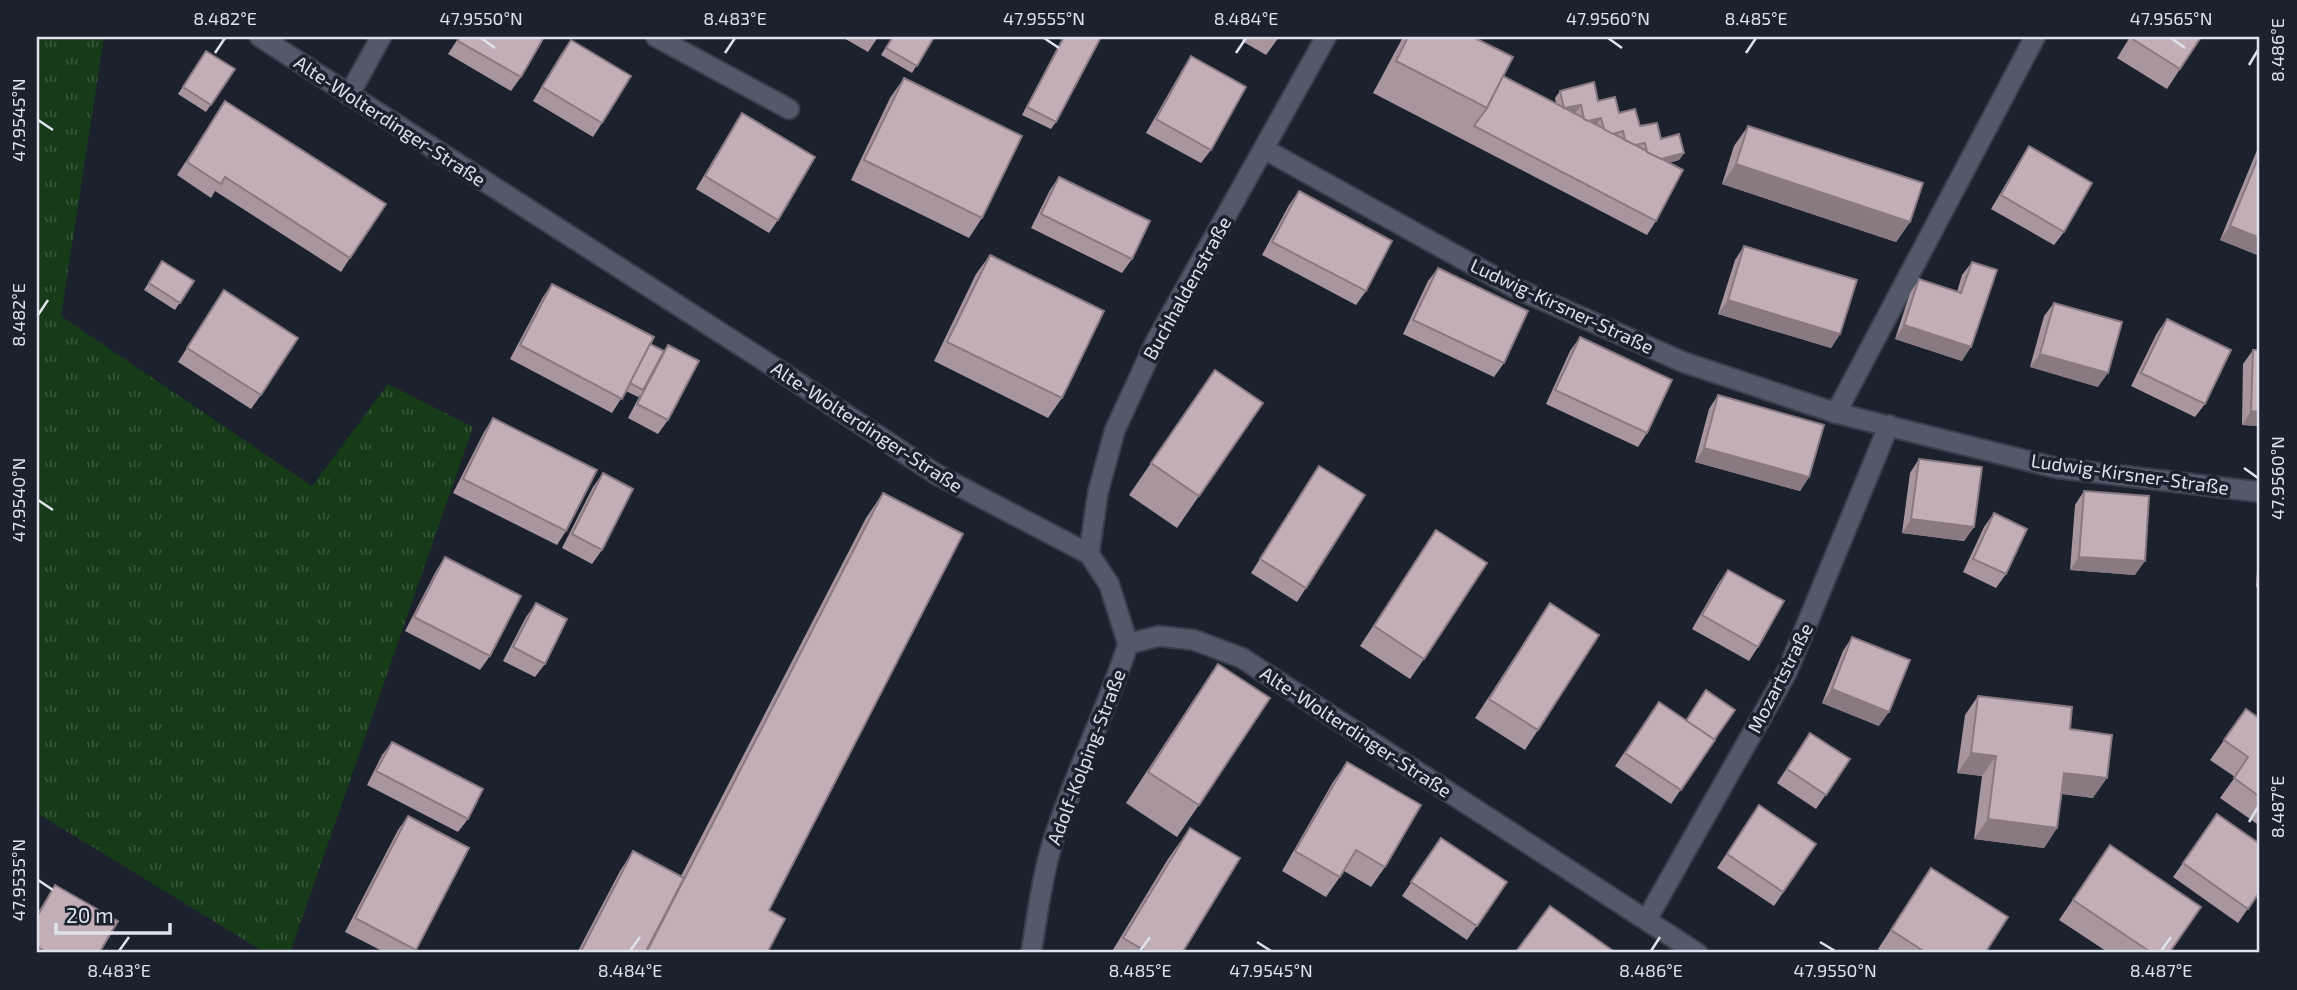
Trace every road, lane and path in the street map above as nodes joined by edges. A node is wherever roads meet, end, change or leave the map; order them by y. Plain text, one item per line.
1 (260, 37) edge
2 (381, 37) edge
3 (656, 37) edge
4 (1325, 37) edge
5 (2035, 37) edge
6 (349, 95) junction
7 (789, 109) dead end
8 (1264, 149) junction
9 (1836, 413) junction
10 (1889, 425) junction
11 (2260, 492) edge
12 (1089, 554) junction
13 (1128, 644) junction
14 (1647, 919) junction
15 (1671, 946) edge
16 (1031, 953) edge
17 (1697, 953) edge

1 - 6 street, Alte-Wolterdinger-Straße
2 - 6 street
3 - 7 street
4 - 8 street, Buchhaldenstraße
5 - 9 street
6 - 12 street, Alte-Wolterdinger-Straße
8 - 9 street, Ludwig-Kirsner-Straße
8 - 12 street, Buchhaldenstraße
9 - 10 street, Ludwig-Kirsner-Straße
10 - 11 street, Ludwig-Kirsner-Straße
10 - 14 street, Mozartstraße
12 - 13 street, Alte-Wolterdinger-Straße
13 - 14 street, Alte-Wolterdinger-Straße
13 - 16 street, Adolf-Kolping-Straße
14 - 15 street, Alte-Wolterdinger-Straße
15 - 17 street, Alte-Wolterdinger-Straße

